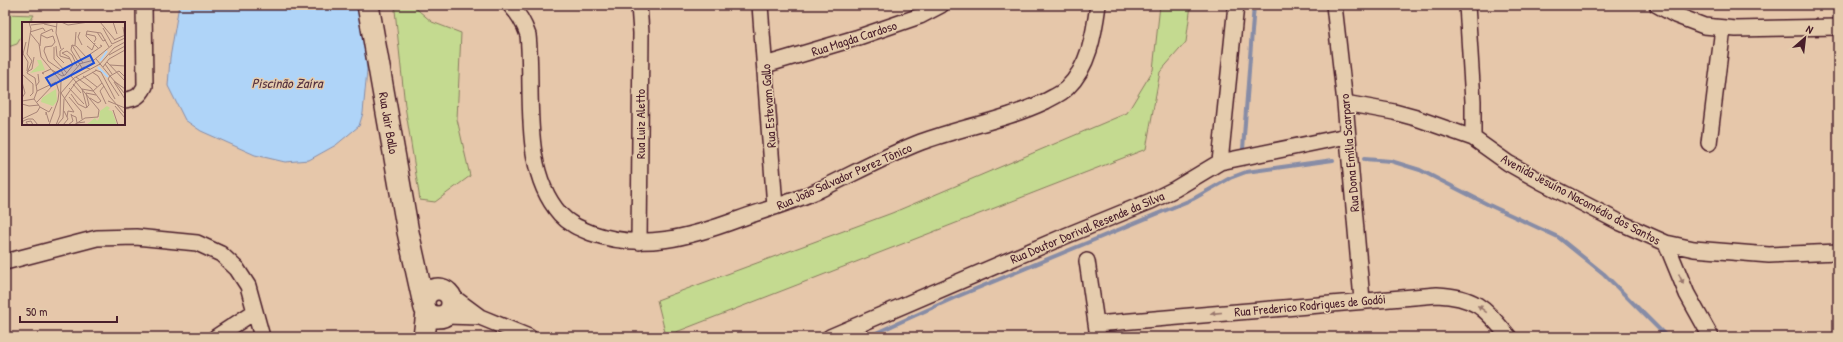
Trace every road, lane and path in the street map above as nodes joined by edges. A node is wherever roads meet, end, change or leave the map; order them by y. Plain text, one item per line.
1 (144, 5) edge
2 (368, 5) edge
3 (510, 5) edge
4 (639, 5) edge
5 (760, 5) edge
6 (941, 5) edge
7 (1098, 5) edge
8 (1236, 5) edge
9 (1334, 5) edge
10 (1467, 5) edge
11 (1657, 5) edge
12 (1838, 27) edge
13 (1723, 28) junction
14 (765, 65) junction
15 (125, 100) edge
16 (1345, 103) junction
17 (1347, 136) junction
18 (1473, 138) junction
19 (1709, 143) dead end
20 (1220, 162) junction
21 (775, 207) junction
22 (640, 242) junction
23 (1666, 243) junction
24 (1838, 252) edge
25 (1087, 261) dead end
26 (5, 262) edge
27 (1362, 300) junction
28 (437, 310) edge
29 (254, 312) junction
30 (480, 317) junction
31 (1097, 330) edge
32 (216, 337) edge
33 (262, 337) edge
34 (425, 337) edge
35 (529, 337) edge
36 (830, 337) edge
37 (1509, 337) edge
38 (1712, 337) edge

1 - 15 street
2 - 28 main road, Rua Jair Ballo
3 - 22 street, Rua João Salvador Perez Tônico
4 - 22 street, Rua Luiz Aletto
5 - 14 street, Rua Estevam Gallo
6 - 14 street, Rua Magda Cardoso
7 - 21 street, Rua João Salvador Perez Tônico
8 - 20 street
9 - 16 street, Rua Dona Emília Scarparo
10 - 18 street
11 - 13 street
12 - 13 street
13 - 19 street
14 - 21 street, Rua Estevam Gallo
16 - 17 street, Rua Dona Emília Scarparo
16 - 18 street, Avenida Jesuíno Nacomédio dos Santos
17 - 20 street, Rua Doutor Dorival Resende da Silva
17 - 27 street, Rua Dona Emília Scarparo
18 - 23 street, Avenida Jesuíno Nacomédio dos Santos
20 - 36 street, Rua Doutor Dorival Resende da Silva
21 - 22 street, Rua João Salvador Perez Tônico
23 - 24 street, Avenida Jesuíno Nacomédio dos Santos
23 -> 38 street
25 - 31 street
26 - 29 street
27 -> 31 street, Rua Frederico Rodrigues de Godói
37 -> 27 street, Rua Frederico Rodrigues de Godói
28 - 30 street
28 - 30 street
28 - 34 main road
29 - 32 street
29 - 33 street
30 - 35 street

